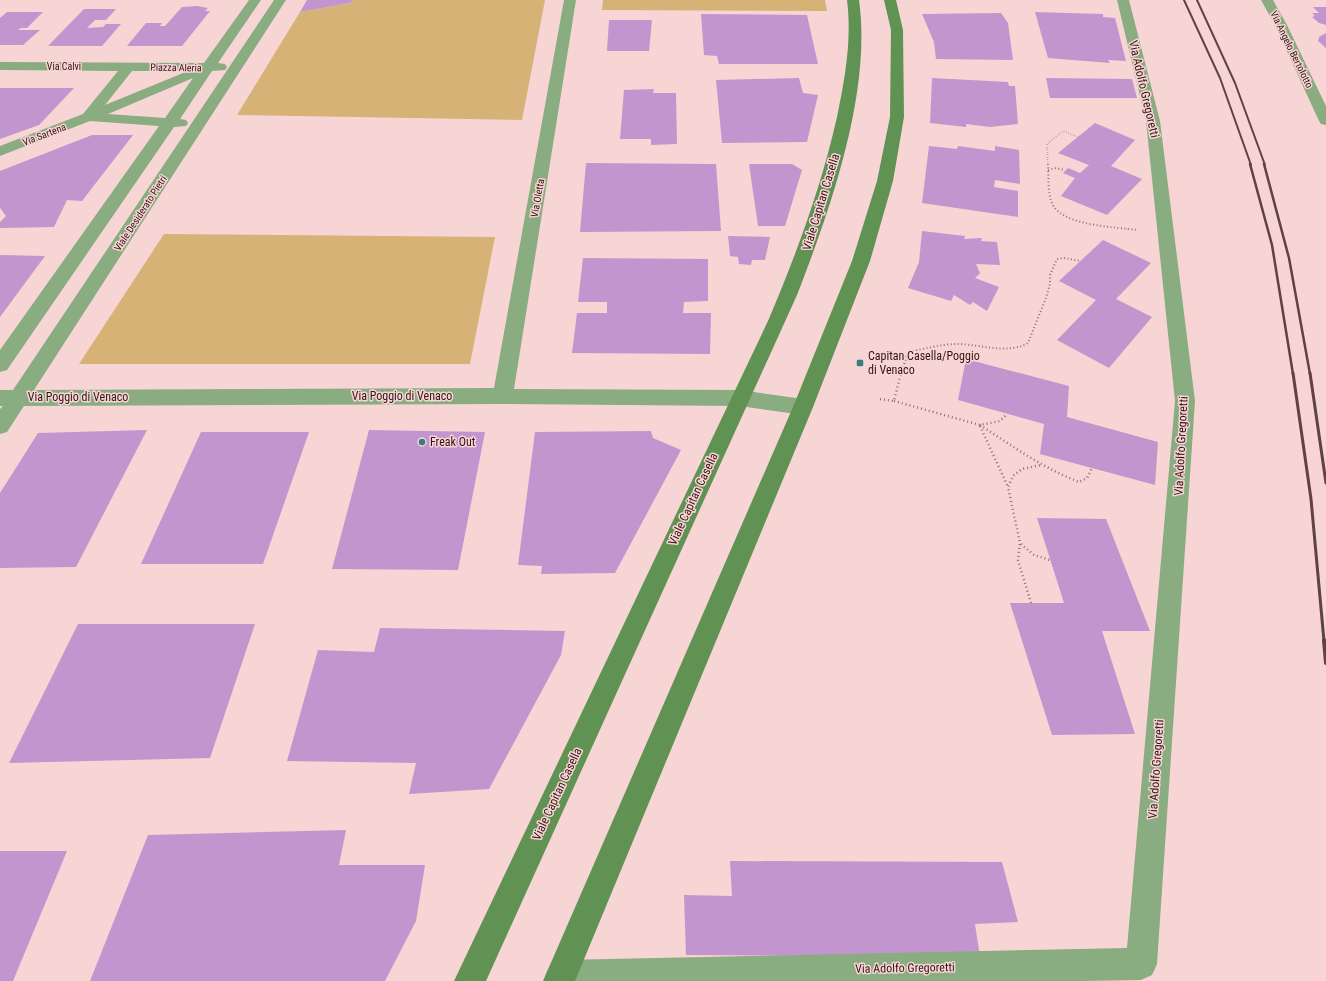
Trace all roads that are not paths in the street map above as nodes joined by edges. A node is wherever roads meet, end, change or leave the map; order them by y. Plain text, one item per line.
1 (255, 0) edge
2 (280, 0) edge
3 (570, 0) edge
4 (853, 0) edge
5 (890, 0) edge
6 (1123, 0) edge
7 (1267, 0) edge
8 (0, 66) edge
9 (129, 66) junction
10 (208, 67) junction
11 (235, 68) junction
12 (88, 117) junction
13 (1326, 121) edge
14 (168, 123) junction
15 (198, 123) junction
16 (0, 151) edge
17 (0, 365) edge
18 (503, 396) junction
19 (9, 398) edge
20 (740, 398) junction
21 (802, 407) junction
22 (0, 426) edge
23 (560, 978) edge
24 (470, 981) edge

1 - 10 street
2 - 11 street, Viale Desiderato Pietri
3 - 18 street, Via Oletta
4 - 20 street, Viale Capitan Casella
5 - 21 street
6 - 23 street, Via Adolfo Gregoretti
7 - 13 street, Via Angelo Bertolotto
8 - 9 street, Via Calvi
9 - 10 street, Piazza Aleria
9 - 12 street
10 - 11 street
10 - 12 street, Piazza Aleria
10 - 14 street
11 - 15 street, Viale Desiderato Pietri
12 - 14 street
12 - 16 street, Via Sartena
14 - 15 street
14 - 17 street
15 - 19 street, Viale Desiderato Pietri
18 - 19 street, Via Poggio di Venaco
18 - 20 street, Via Poggio di Venaco
19 - 22 street, Viale Desiderato Pietri
20 - 21 street, Via Poggio di Venaco
20 - 24 street, Viale Capitan Casella
21 - 23 street

